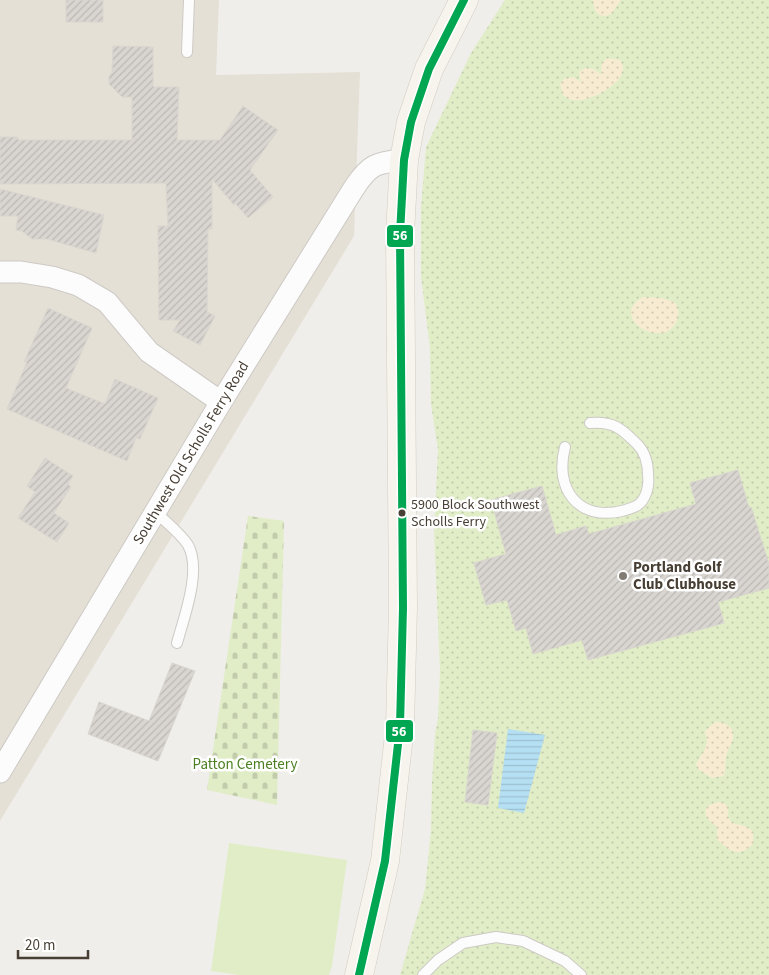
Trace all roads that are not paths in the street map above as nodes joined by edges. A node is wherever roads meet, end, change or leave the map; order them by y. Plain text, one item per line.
1 (188, 0) edge
2 (464, 0) edge
3 (187, 52) dead end
4 (404, 160) junction
5 (0, 272) edge
6 (221, 402) junction
7 (590, 423) dead end
8 (565, 448) dead end
9 (155, 512) junction
10 (177, 643) dead end
11 (0, 772) edge
12 (359, 975) edge
13 (423, 975) edge
14 (581, 975) edge

1 - 3 lane
2 - 4 main road
4 - 6 street, Southwest Old Scholls Ferry Road
4 - 12 main road
5 - 6 street
6 - 9 street, Southwest Old Scholls Ferry Road
7 - 8 lane
9 - 10 lane
9 - 11 street, Southwest Old Scholls Ferry Road
13 - 14 lane

